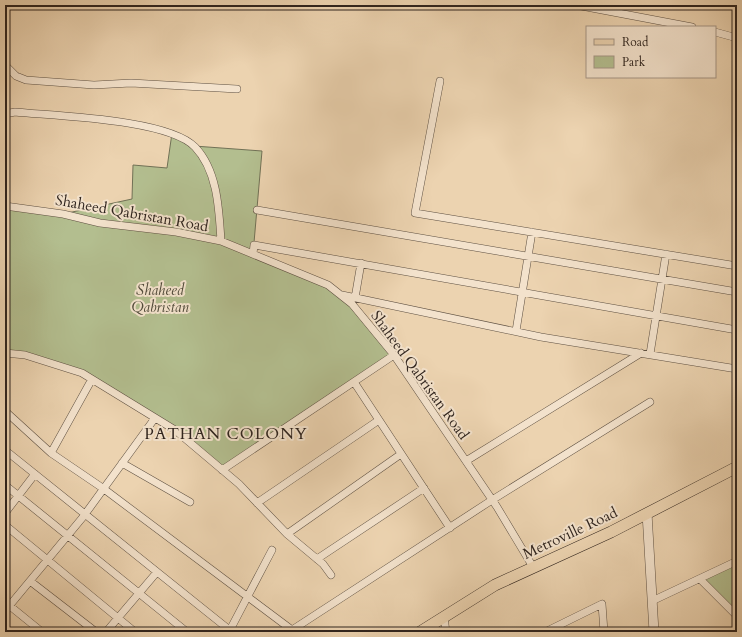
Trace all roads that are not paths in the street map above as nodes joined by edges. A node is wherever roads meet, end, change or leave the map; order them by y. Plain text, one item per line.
1 (576, 5) edge
2 (687, 26) edge
3 (716, 32) edge
4 (737, 38) edge
5 (5, 65) edge
6 (440, 81) dead end
7 (237, 89) dead end
8 (5, 114) edge
9 (5, 206) edge
10 (257, 210) dead end
11 (532, 232) junction
12 (221, 242) junction
13 (253, 254) junction
14 (666, 254) junction
15 (528, 256) junction
16 (361, 263) junction
17 (737, 266) edge
18 (662, 279) junction
19 (522, 292) junction
20 (737, 292) edge
21 (340, 294) junction
22 (355, 298) junction
23 (656, 315) junction
24 (737, 330) edge
25 (516, 331) junction
26 (642, 352) junction
27 (5, 353) edge
28 (650, 354) junction
29 (394, 355) junction
30 (737, 369) edge
31 (92, 379) junction
32 (354, 382) junction
33 (650, 402) dead end
34 (5, 412) edge
35 (155, 418) junction
36 (379, 420) junction
37 (5, 450) edge
38 (51, 453) junction
39 (401, 454) junction
40 (466, 461) junction
41 (122, 463) junction
42 (737, 467) edge
43 (222, 470) junction
44 (35, 474) junction
45 (5, 485) edge
46 (424, 488) junction
47 (104, 489) junction
48 (19, 497) junction
49 (492, 500) junction
50 (190, 502) dead end
51 (257, 503) junction
52 (5, 513) edge
53 (647, 513) junction
54 (85, 515) junction
55 (5, 525) edge
56 (450, 528) junction
57 (287, 534) junction
58 (67, 536) junction
59 (272, 550) dead end
60 (48, 559) junction
61 (317, 559) junction
62 (737, 561) edge
63 (533, 567) junction
64 (157, 572) junction
65 (331, 574) dead end
66 (700, 579) junction
67 (30, 581) junction
68 (139, 593) junction
69 (248, 598) junction
70 (652, 601) junction
71 (6, 606) edge
72 (737, 616) edge
73 (444, 617) junction
74 (118, 618) junction
75 (231, 631) edge
76 (42, 632) edge
77 (96, 632) edge
78 (106, 632) edge
79 (135, 632) edge
80 (187, 632) edge
81 (420, 632) edge
82 (446, 632) edge
83 (545, 632) edge
84 (604, 632) edge
85 (654, 632) edge

1 - 2 street
3 - 4 street
5 - 7 street
6 - 11 street
8 - 12 street
9 - 12 street, Shaheed Qabristan Road
10 - 15 street
11 - 14 street
11 - 15 street
12 - 13 street, Shaheed Qabristan Road
13 - 16 street
13 - 21 street, Shaheed Qabristan Road
14 - 17 street
14 - 18 street
15 - 18 street
15 - 19 street
16 - 19 street
16 - 22 street
18 - 20 street
18 - 23 street
19 - 23 street
19 - 25 street
21 - 22 street
21 - 29 street, Shaheed Qabristan Road
22 - 25 street
23 - 24 street
23 - 28 street
25 - 26 street
26 - 28 street
26 - 40 street
27 - 31 street
28 - 30 street
29 - 32 street
29 - 40 street, Shaheed Qabristan Road
31 - 35 street
31 - 38 street
32 - 36 street
32 - 43 street
33 - 49 street
34 - 38 street
35 - 41 street
35 - 43 street
36 - 39 street
36 - 51 street
37 - 44 street
38 - 47 street
39 - 46 street
39 - 57 street
40 - 49 street, Shaheed Qabristan Road
41 - 47 street
41 - 50 street
42 - 53 main road, Metroville Road
43 - 51 street
44 - 48 street
44 - 54 street
45 - 48 street
46 - 56 street
46 - 61 street
47 - 54 street
47 - 69 street
48 - 52 street
48 - 58 street
49 - 56 street
49 - 63 street, Shaheed Qabristan Road
51 - 57 street
53 - 63 main road, Metroville Road
53 - 70 street
54 - 58 street
54 - 64 street
55 - 60 street
56 - 69 street
57 - 61 street
58 - 60 street
58 - 68 street
59 - 69 street
60 - 67 street
60 - 74 street
61 - 65 street
62 - 66 street
63 - 73 main road, Metroville Road
64 - 68 street
64 - 75 street
66 - 70 street
66 - 72 street
67 - 71 street
67 - 77 street
68 - 74 street
68 - 80 street
69 - 75 street
70 - 85 street
71 - 76 street
73 - 81 main road, Metroville Road
73 - 82 street
74 - 78 street
74 - 79 street
83 - 84 street

